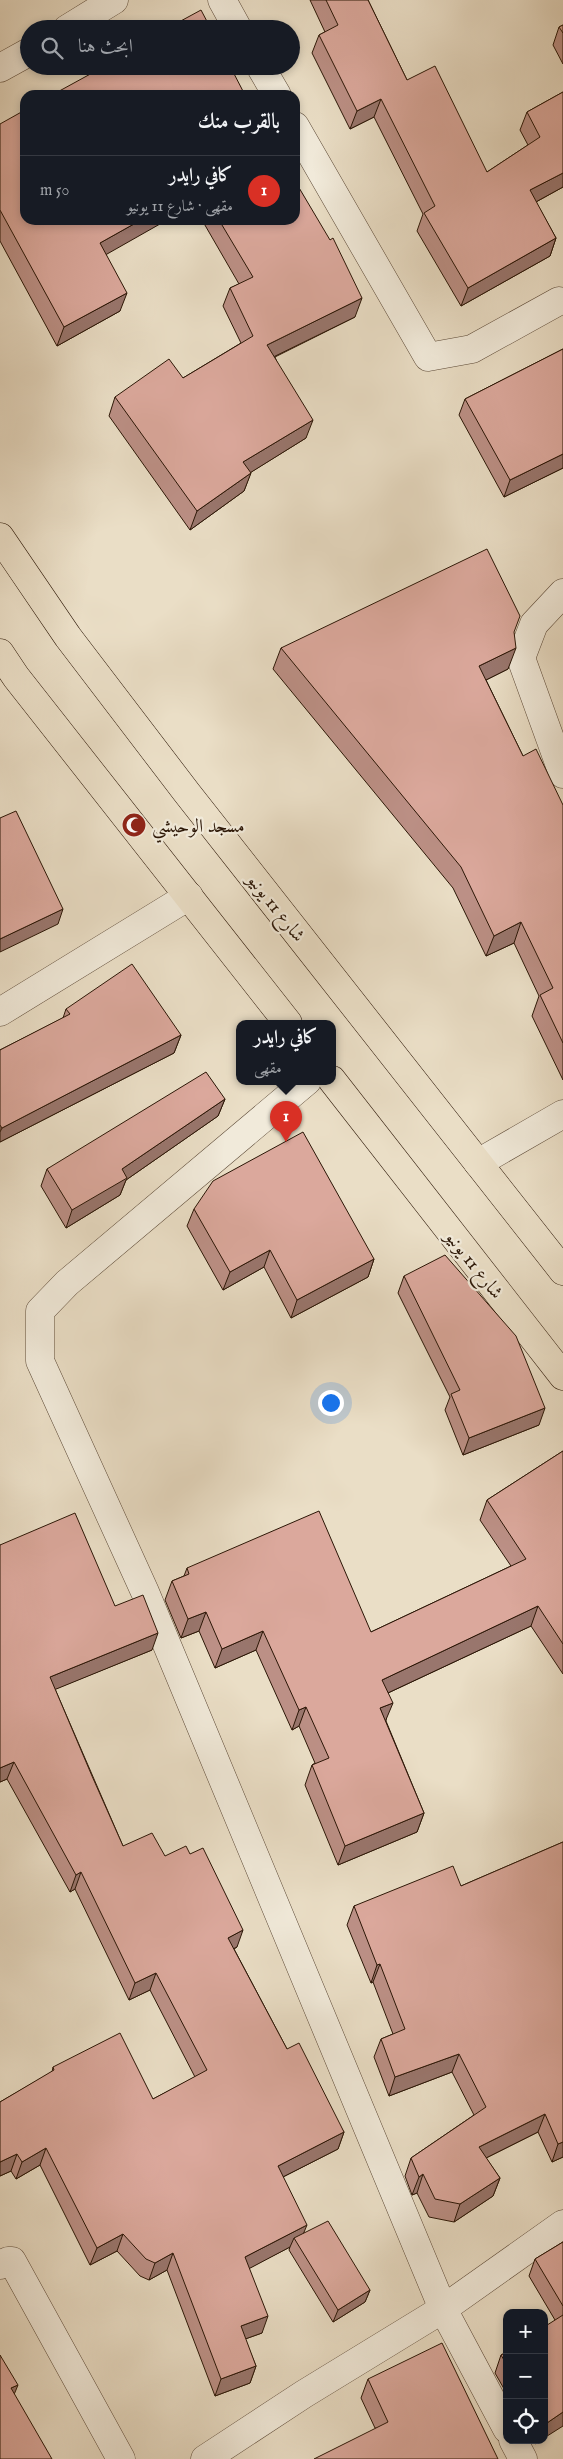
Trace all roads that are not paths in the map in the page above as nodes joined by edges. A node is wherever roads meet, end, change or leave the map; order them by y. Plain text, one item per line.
1 (114, 0) edge
2 (222, 0) edge
3 (82, 20) edge
4 (233, 20) edge
5 (20, 57) edge
6 (0, 68) edge
7 (265, 75) edge
8 (274, 90) edge
9 (300, 135) edge
10 (559, 301) dead end
11 (4, 551) edge
12 (563, 593) edge
13 (0, 653) edge
14 (563, 774) edge
15 (189, 896) junction
16 (0, 1012) edge
17 (286, 1020) edge
18 (302, 1085) edge
19 (336, 1085) edge
20 (563, 1114) edge
21 (478, 1163) junction
22 (563, 1271) edge
23 (563, 1376) edge
24 (563, 2224) edge
25 (0, 2265) edge
26 (443, 2309) junction
27 (503, 2421) edge
28 (515, 2444) edge
29 (121, 2459) edge
30 (205, 2459) edge
31 (523, 2459) edge

1 - 3 street
2 - 4 street
5 - 6 street
7 - 8 street
9 - 10 street
11 - 21 highway, شارع 11 يونيو
12 - 14 street
13 - 15 highway
15 - 16 street
15 - 17 highway
18 - 26 street
19 - 23 highway, شارع 11 يونيو
20 - 21 street
21 - 22 highway, شارع 11 يونيو
24 - 26 street
25 - 29 street
26 - 27 street
26 - 30 street
28 - 31 street

